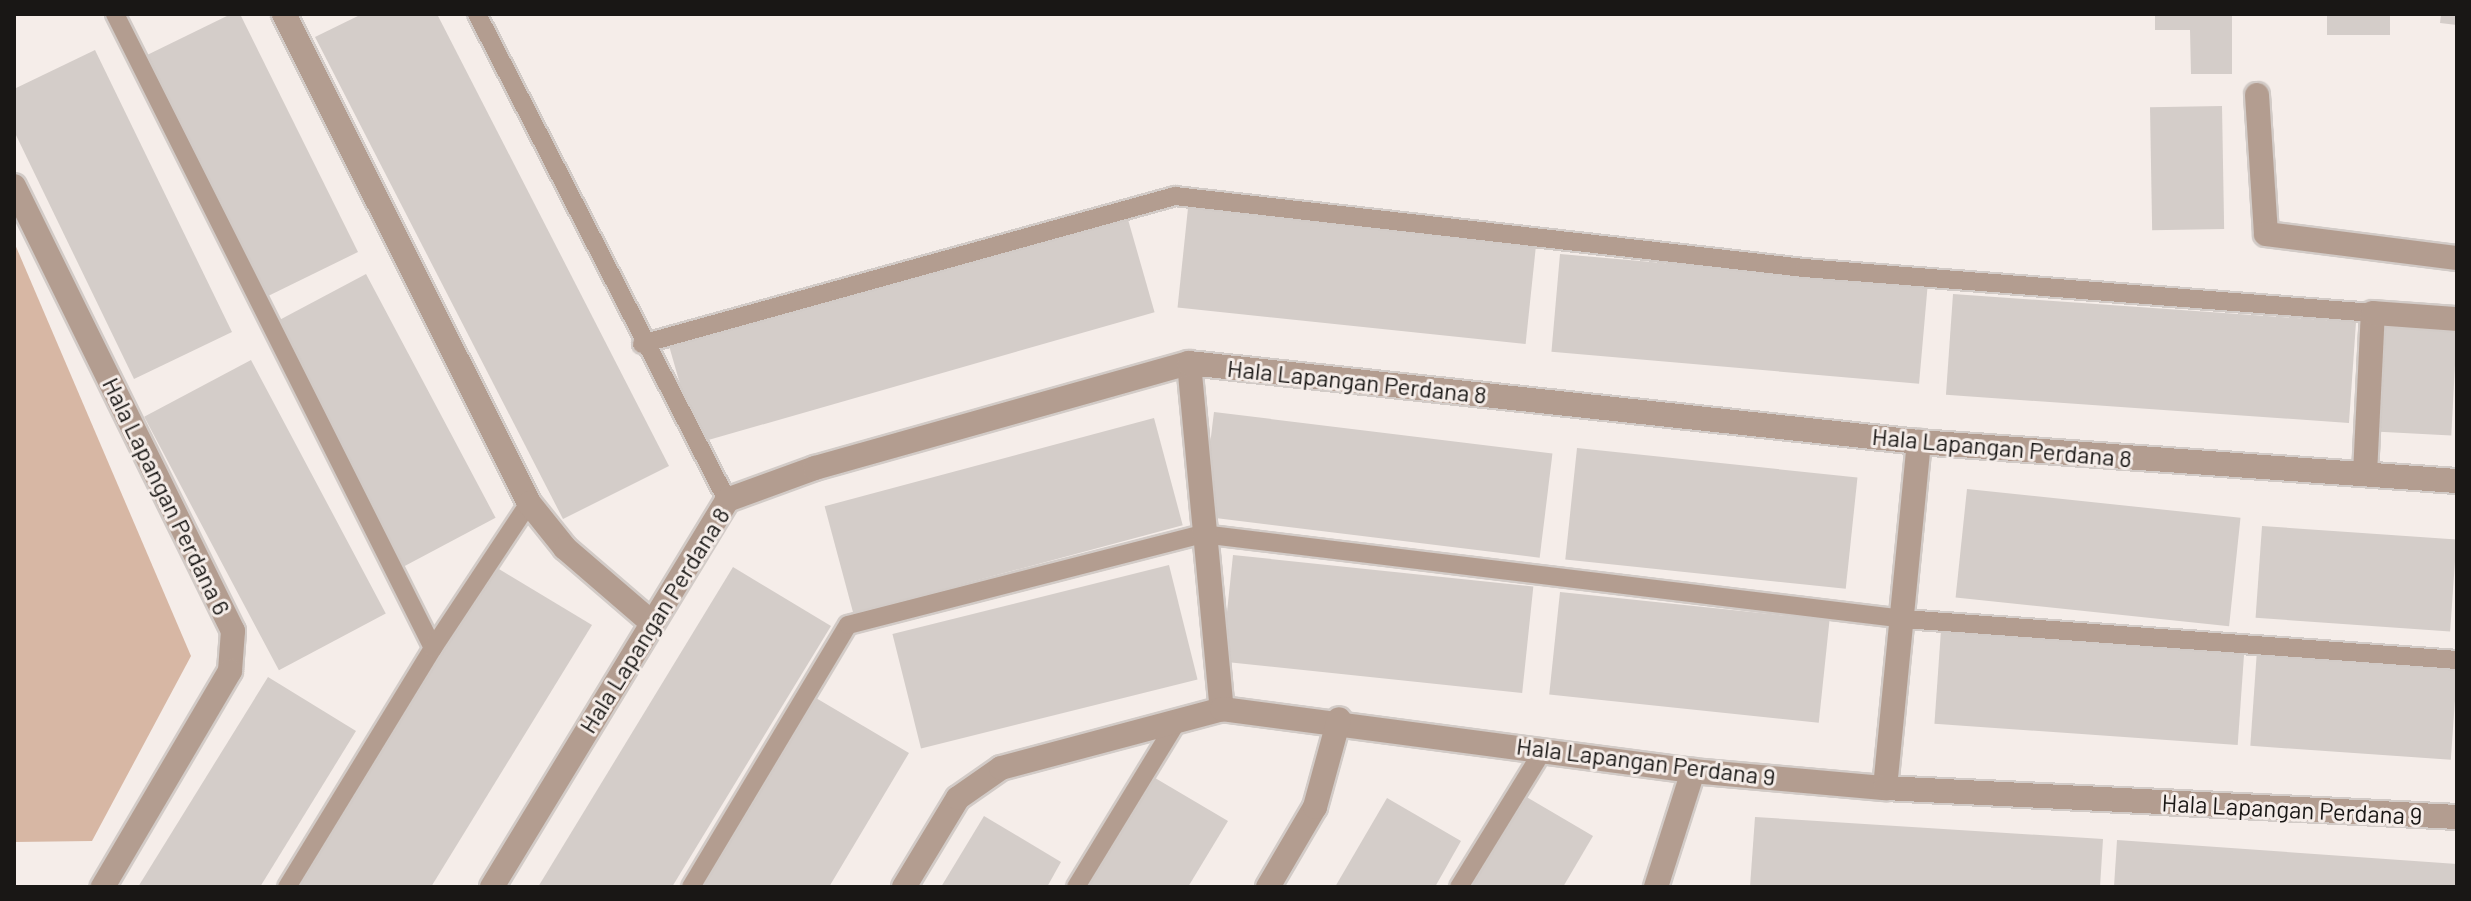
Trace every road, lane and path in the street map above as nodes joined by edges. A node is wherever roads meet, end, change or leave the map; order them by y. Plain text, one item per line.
1 (115, 14) edge
2 (284, 14) edge
3 (477, 14) edge
4 (2257, 95) dead end
5 (14, 186) edge
6 (2457, 258) edge
7 (2373, 313) junction
8 (2457, 319) edge
9 (642, 344) junction
10 (1189, 363) junction
11 (1919, 442) junction
12 (2365, 474) junction
13 (2457, 481) edge
14 (727, 500) junction
15 (529, 503) junction
16 (1202, 534) junction
17 (1904, 619) junction
18 (650, 621) junction
19 (433, 648) junction
20 (2457, 660) edge
21 (1222, 709) junction
22 (1339, 719) junction
23 (1178, 720) junction
24 (1544, 749) junction
25 (1693, 771) junction
26 (1885, 788) junction
27 (2457, 817) edge
28 (103, 887) edge
29 (287, 887) edge
30 (492, 887) edge
31 (691, 887) edge
32 (904, 887) edge
33 (1076, 887) edge
34 (1268, 887) edge
35 (1459, 887) edge
36 (1656, 887) edge

1 - 19 lane
2 - 15 street
3 - 9 lane
4 - 6 street
5 - 28 street, Hala Lapangan Perdana 6
7 - 8 street
7 - 9 lane
7 - 12 street
9 - 14 lane
10 - 11 street, Hala Lapangan Perdana 8
10 - 14 street, Hala Lapangan Perdana 8
10 - 16 street
11 - 12 street, Hala Lapangan Perdana 8
11 - 17 street
12 - 13 street, Hala Lapangan Perdana 8
14 - 18 street, Hala Lapangan Perdana 8
15 - 18 street
15 - 19 lane
16 - 17 lane
16 - 21 street
16 - 31 lane
17 - 20 lane
17 - 26 street
18 - 30 street, Hala Lapangan Perdana 8
19 - 29 lane
21 - 22 street, Hala Lapangan Perdana 9
21 - 23 street, Hala Lapangan Perdana 9
22 - 24 street, Hala Lapangan Perdana 9
22 - 34 street
23 - 32 street, Hala Lapangan Perdana 9
23 - 33 lane
24 - 25 street, Hala Lapangan Perdana 9
24 - 35 lane
25 - 26 street, Hala Lapangan Perdana 9
25 - 36 street
26 - 27 street, Hala Lapangan Perdana 9

